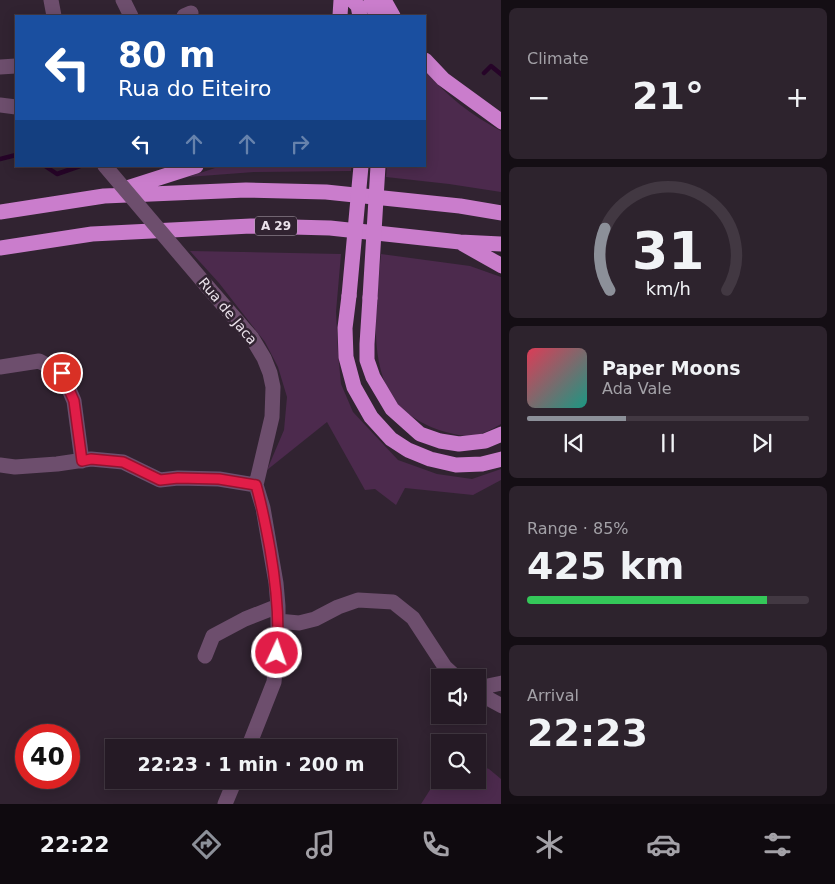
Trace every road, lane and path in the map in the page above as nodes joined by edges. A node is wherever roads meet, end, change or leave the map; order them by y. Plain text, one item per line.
1 (50, 0) edge
2 (123, 0) edge
3 (341, 0) edge
4 (352, 0) edge
5 (371, 0) edge
6 (384, 0) edge
7 (54, 15) edge
8 (130, 15) edge
9 (340, 15) edge
10 (360, 15) edge
11 (376, 15) edge
12 (393, 15) edge
13 (426, 61) edge
14 (15, 66) edge
15 (0, 67) edge
16 (0, 105) edge
17 (15, 107) edge
18 (501, 122) edge
19 (106, 167) edge
20 (193, 167) edge
21 (361, 167) edge
22 (378, 167) edge
23 (104, 196) junction
24 (0, 212) edge
25 (501, 214) edge
26 (460, 242) junction
27 (501, 244) edge
28 (0, 248) edge
29 (501, 266) edge
30 (0, 367) edge
31 (501, 434) edge
32 (501, 459) edge
33 (82, 461) junction
34 (0, 465) edge
35 (256, 485) junction
36 (278, 614) junction
37 (206, 656) dead end
38 (447, 669) edge
39 (501, 683) edge
40 (486, 686) edge
41 (486, 698) edge
42 (501, 706) edge
43 (252, 739) edge
44 (231, 789) edge
45 (225, 804) edge

1 - 7 street
2 - 8 street
3 - 9 highway
4 - 10 highway
5 - 11 highway
6 - 12 highway
13 - 18 highway
14 - 15 street
16 - 17 street
19 - 35 street, Rua de Jaca, bridge
20 - 23 highway
21 - 32 highway, bridge
22 - 31 highway, bridge
23 - 24 highway
23 - 25 highway
26 - 27 highway, A 29
26 - 28 highway, A 29
26 - 29 highway
30 - 33 street
33 - 34 street
33 - 35 street
35 - 36 street, Rua de Jaca
36 - 37 street
36 - 38 street
36 - 43 street, Rua de Jaca
39 - 40 street
41 - 42 street
44 - 45 street

